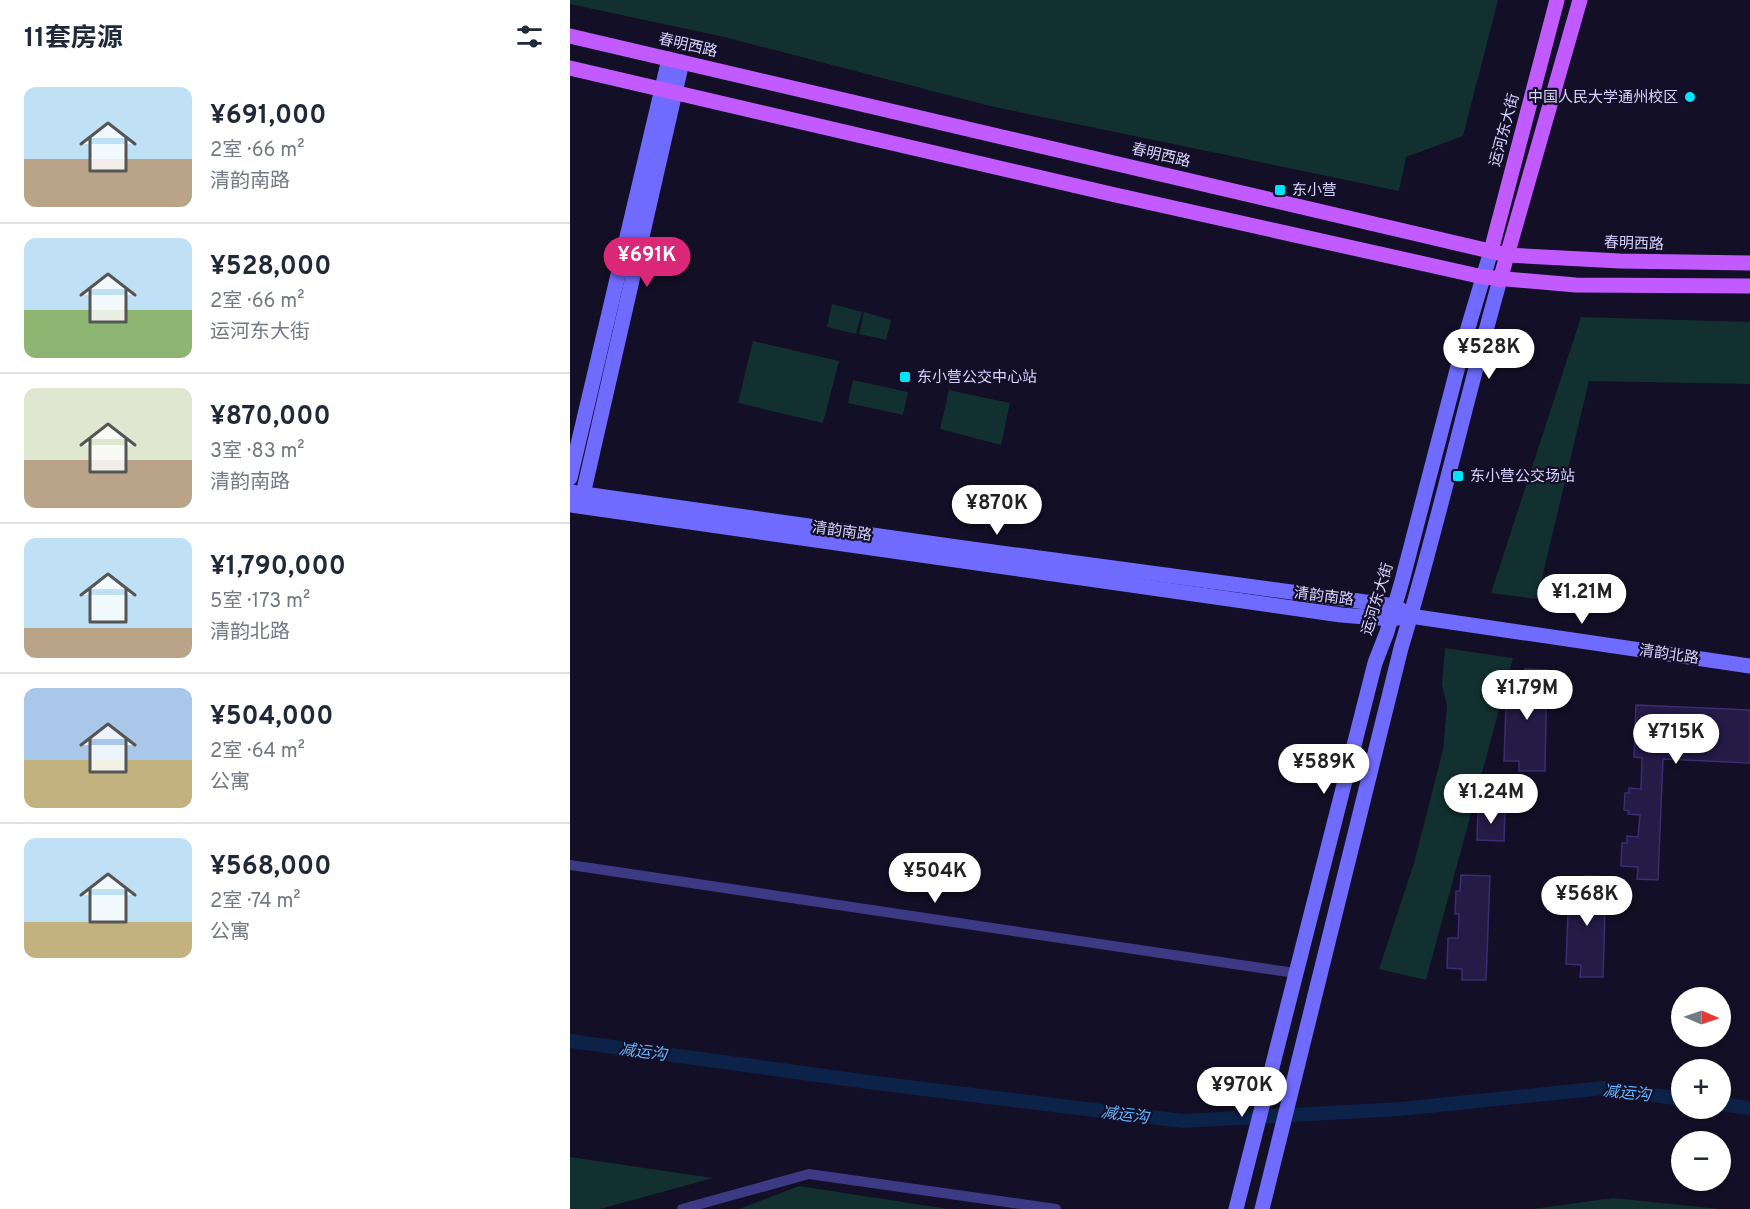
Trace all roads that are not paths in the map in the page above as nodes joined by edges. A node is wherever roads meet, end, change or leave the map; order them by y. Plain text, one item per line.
1 (1557, 0) edge
2 (1580, 0) edge
3 (570, 36) edge
4 (676, 61) junction
5 (570, 68) edge
6 (669, 91) junction
7 (1491, 251) junction
8 (1507, 255) junction
9 (1750, 263) edge
10 (1483, 277) junction
11 (1500, 280) junction
12 (1750, 286) edge
13 (570, 478) edge
14 (576, 499) edge
15 (1393, 613) junction
16 (1410, 616) junction
17 (1750, 666) edge
18 (570, 865) edge
19 (1295, 973) junction
20 (682, 1209) edge
21 (1056, 1209) edge
22 (1236, 1209) edge
23 (1262, 1209) edge

1 - 7 main road, 运河东大街
2 - 8 main road
3 - 4 main road, 春明西路
4 - 6 main road, 清韵南路
4 - 7 main road, 春明西路
5 - 6 main road
6 - 10 main road
6 - 13 main road, 清韵南路
6 - 14 main road, 清韵南路
7 - 8 main road, 春明西路
7 - 10 main road, 运河东大街
8 - 9 main road, 春明西路
8 - 11 main road
10 - 11 main road
10 - 15 main road, 运河东大街
11 - 12 main road
11 - 16 main road
14 - 15 main road, 清韵南路
15 - 16 main road, 清韵南路
15 - 19 main road, 运河东大街
16 - 17 main road, 清韵北路
16 - 23 main road
18 - 19 street
19 - 22 main road, 运河东大街
20 - 21 street

